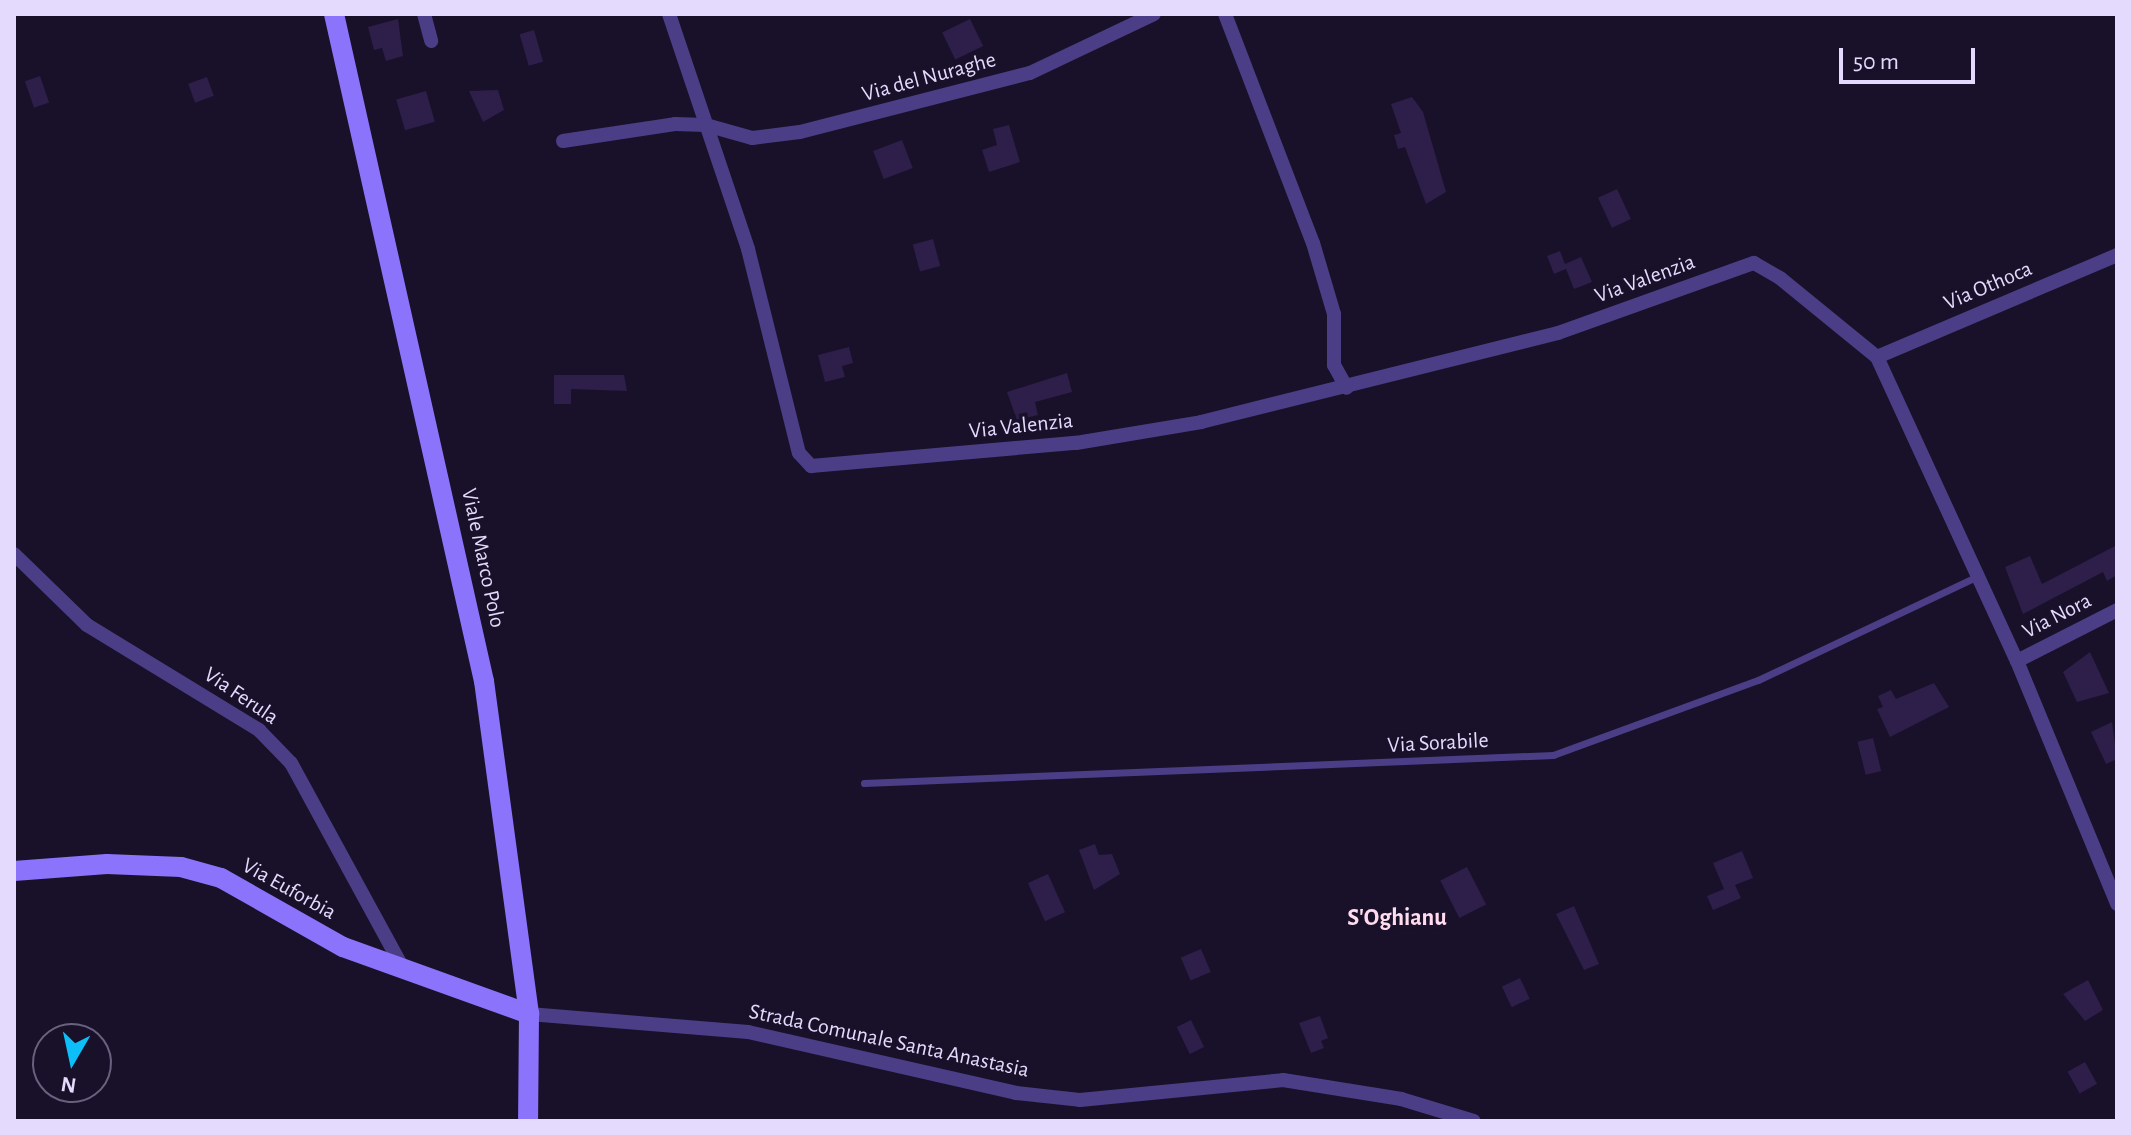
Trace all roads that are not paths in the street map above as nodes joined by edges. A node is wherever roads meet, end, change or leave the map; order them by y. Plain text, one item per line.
1 (334, 14) edge
2 (424, 14) edge
3 (669, 14) edge
4 (1154, 14) edge
5 (1225, 14) edge
6 (431, 41) dead end
7 (706, 125) junction
8 (563, 141) dead end
9 (2117, 255) edge
10 (1877, 357) junction
11 (1347, 388) junction
12 (14, 554) edge
13 (1978, 576) junction
14 (2117, 610) edge
15 (2017, 661) junction
16 (864, 783) dead end
17 (14, 871) edge
18 (2117, 904) edge
19 (405, 972) junction
20 (529, 1014) junction
21 (528, 1121) edge
22 (1474, 1121) edge

1 - 20 main road, Viale Marco Polo
2 - 6 street
3 - 7 street
4 - 7 street, Via del Nuraghe
5 - 11 street
7 - 8 street, Via del Nuraghe
7 - 11 street, Via Valenzia
9 - 10 street, Via Othoca
10 - 11 street, Via Valenzia
10 - 13 street, Via Valenzia
12 - 19 street, Via Ferula
13 - 15 street, Via Valenzia
13 - 16 lane, Via Sorabile
14 - 15 street, Via Nora
15 - 18 street, Via Valenzia
17 - 19 main road, Via Euforbia
19 - 20 main road, Via Euforbia
20 - 21 main road, Viale Marco Polo
20 - 22 street, Strada Comunale Santa Anastasia

